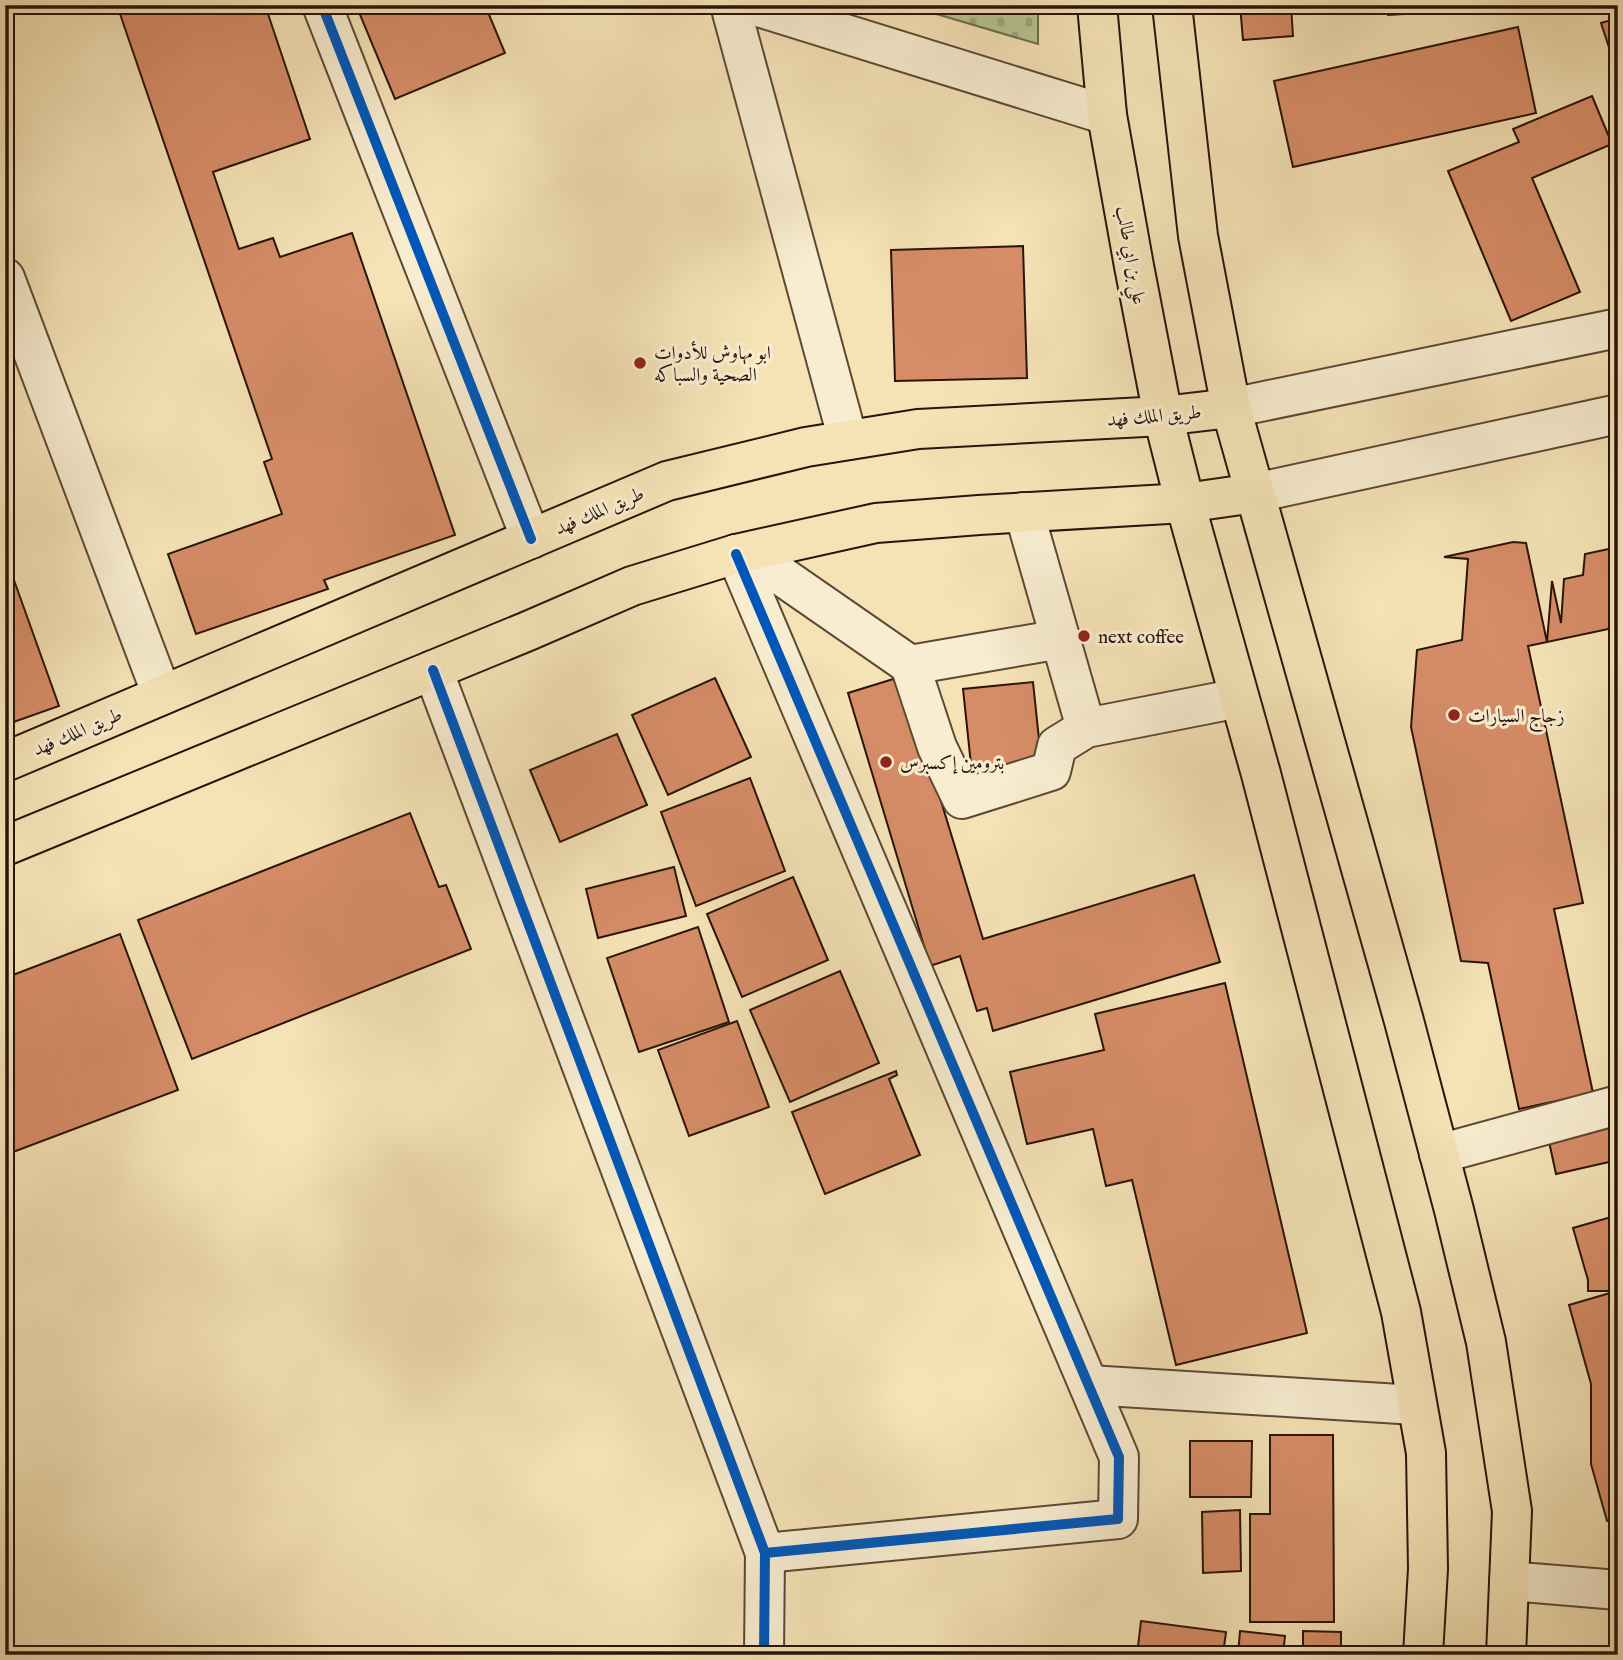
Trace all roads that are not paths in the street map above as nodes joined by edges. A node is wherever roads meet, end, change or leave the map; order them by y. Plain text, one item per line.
1 (323, 5) edge
2 (730, 5) edge
3 (752, 5) edge
4 (1097, 5) edge
5 (1172, 5) edge
6 (1107, 115) junction
7 (9, 298) edge
8 (1618, 328) edge
9 (1231, 408) junction
10 (1618, 414) edge
11 (1163, 415) junction
12 (848, 440) junction
13 (1255, 493) junction
14 (1185, 503) junction
15 (1024, 512) junction
16 (531, 539) junction
17 (736, 554) junction
18 (1061, 639) junction
19 (910, 666) junction
20 (433, 670) junction
21 (162, 695) junction
22 (1239, 698) junction
23 (1086, 728) junction
24 (5, 762) edge
25 (5, 846) edge
26 (1618, 1105) edge
27 (1439, 1154) junction
28 (1089, 1385) junction
29 (1416, 1405) junction
30 (765, 1553) junction
31 (1509, 1581) junction
32 (1618, 1590) edge
33 (764, 1655) edge
34 (1423, 1655) edge
35 (1506, 1655) edge

1 - 16 street
2 - 12 street
3 - 6 street
4 - 6 main road, علي بن ابي طالب
5 - 9 main road
6 - 11 main road, علي بن ابي طالب
7 - 21 street
8 - 9 street
9 - 11 main road, طريق الملك فهد
9 - 13 main road
10 - 13 street
11 - 12 main road, طريق الملك فهد
11 - 14 main road, علي بن ابي طالب
12 - 16 main road, طريق الملك فهد
13 - 14 main road
13 - 27 main road
14 - 15 main road
14 - 22 main road, علي بن ابي طالب
15 - 17 main road
15 - 18 street
16 - 21 main road, طريق الملك فهد
17 - 19 street
17 - 20 main road
17 - 28 street
18 - 19 street
18 - 23 street
19 - 23 street
20 - 25 main road
20 - 30 street
21 - 24 main road, طريق الملك فهد
22 - 23 street
22 - 29 main road, علي بن ابي طالب
26 - 27 street
27 - 31 main road
28 - 29 street
28 - 30 street
29 - 34 main road, علي بن ابي طالب
30 - 33 street
31 - 32 street
31 - 35 main road

